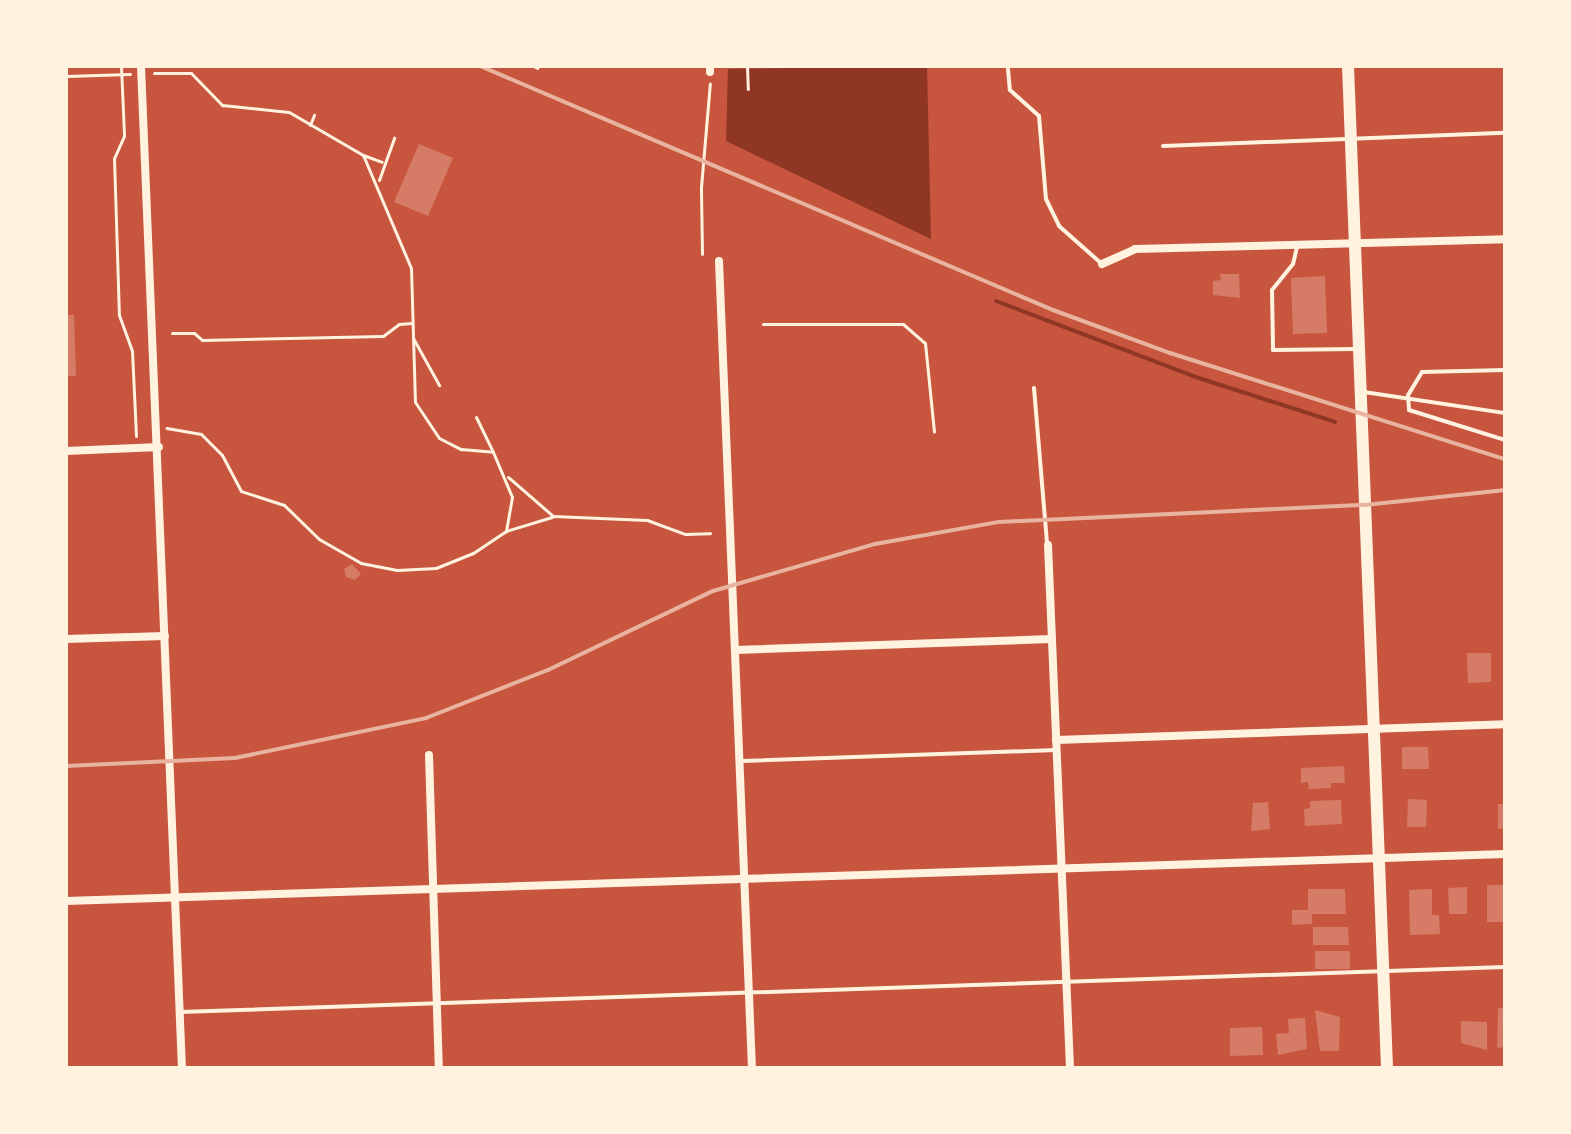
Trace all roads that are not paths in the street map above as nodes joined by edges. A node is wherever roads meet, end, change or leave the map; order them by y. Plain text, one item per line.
1 (141, 66) edge
2 (1348, 66) edge
3 (1008, 69) dead end
4 (1505, 133) edge
5 (1351, 139) junction
6 (1163, 146) dead end
7 (1505, 239) edge
8 (1297, 245) junction
9 (1355, 245) junction
10 (719, 261) dead end
11 (1102, 264) joint
12 (1359, 349) junction
13 (1505, 370) edge
14 (1034, 388) dead end
15 (1361, 392) junction
16 (1408, 395) junction
17 (1505, 413) edge
18 (1505, 440) edge
19 (159, 447) junction
20 (66, 451) edge
21 (1048, 545) joint
22 (165, 636) junction
23 (66, 639) edge
24 (1052, 639) junction
25 (736, 650) junction
26 (1505, 724) edge
27 (1374, 728) junction
28 (1056, 740) junction
29 (1057, 750) junction
30 (429, 755) dead end
31 (742, 761) junction
32 (1505, 854) edge
33 (1378, 858) junction
34 (1061, 867) junction
35 (745, 878) junction
36 (432, 888) junction
37 (175, 897) junction
38 (66, 901) edge
39 (1505, 967) edge
40 (1383, 973) junction
41 (1067, 985) junction
42 (748, 991) junction
43 (436, 1004) junction
44 (180, 1012) junction
45 (182, 1068) edge
46 (439, 1068) edge
47 (752, 1068) edge
48 (1070, 1068) edge
49 (1387, 1068) edge

1 - 19 street
2 - 5 main road
3 - 11 lane
4 - 5 lane
5 - 6 lane
5 - 9 main road
7 - 9 street
8 - 9 street
8 - 11 street
8 - 12 lane
9 - 12 main road
10 - 25 street
12 - 15 main road
13 - 16 lane
14 - 21 lane
15 - 16 lane
15 - 27 main road
16 - 17 lane
16 - 18 lane
19 - 20 street
19 - 22 street
21 - 24 street
22 - 23 street
22 - 37 street
24 - 25 street
24 - 28 street
25 - 31 street
26 - 27 street
27 - 28 street
27 - 33 main road
28 - 29 street
29 - 31 lane
29 - 34 street
30 - 36 street
31 - 35 street
32 - 33 street
33 - 34 street
33 - 40 main road
34 - 35 street
34 - 41 street
35 - 36 street
35 - 42 street
36 - 37 street
36 - 43 street
37 - 38 street
37 - 44 street
39 - 40 lane
40 - 41 lane
40 - 49 main road
41 - 42 lane
41 - 48 street
42 - 43 lane
42 - 47 street
43 - 44 lane
43 - 46 street
44 - 45 street

